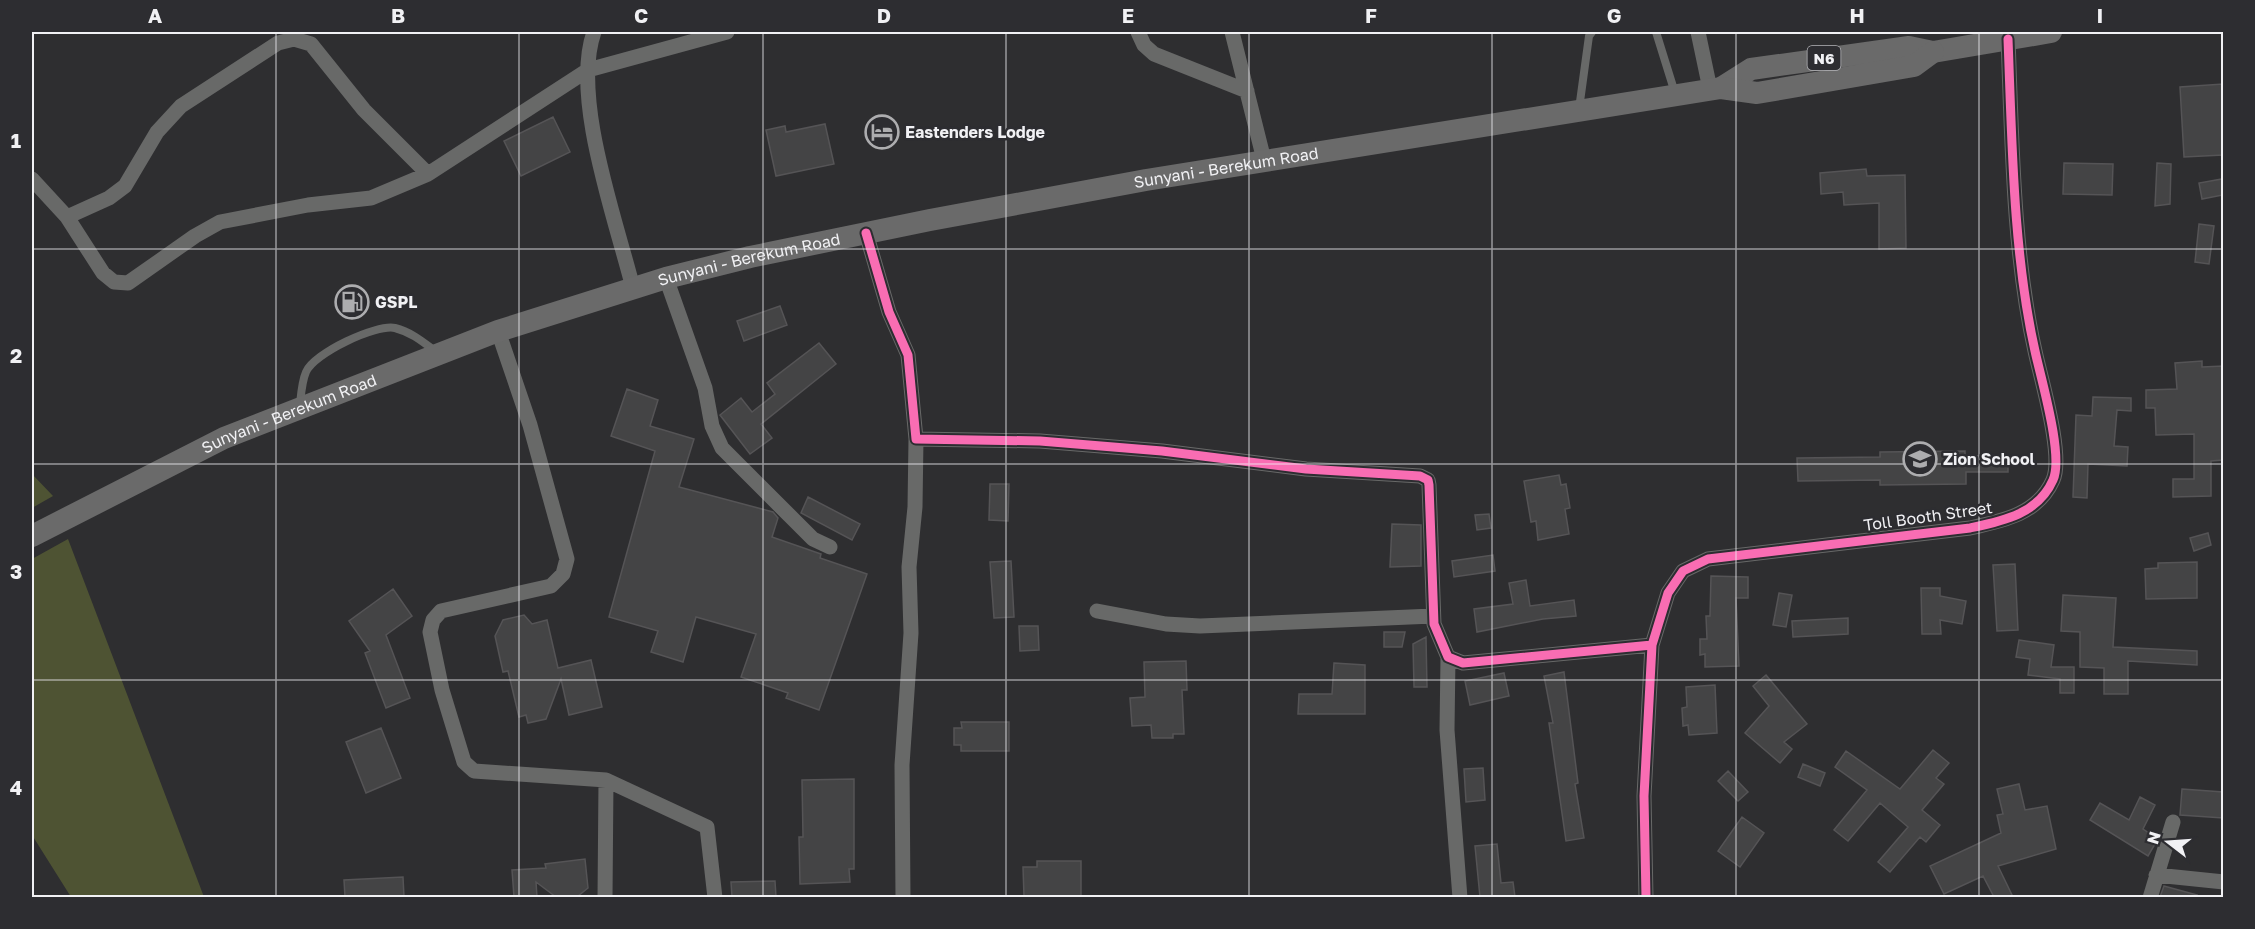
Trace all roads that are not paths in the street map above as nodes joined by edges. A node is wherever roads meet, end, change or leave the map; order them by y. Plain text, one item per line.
1 (594, 32) edge
2 (727, 32) edge
3 (1138, 32) edge
4 (1232, 32) edge
5 (1592, 32) edge
6 (1656, 32) edge
7 (1698, 32) edge
8 (2048, 32) edge
9 (2008, 39) junction
10 (588, 70) junction
11 (1715, 89) junction
12 (1247, 91) junction
13 (1675, 94) junction
14 (1579, 110) junction
15 (1264, 160) junction
16 (428, 174) junction
17 (32, 179) edge
18 (67, 218) junction
19 (866, 233) junction
20 (666, 278) junction
21 (633, 288) junction
22 (498, 331) junction
23 (439, 354) junction
24 (299, 408) junction
25 (916, 439) junction
26 (32, 536) edge
27 (830, 547) dead end
28 (1097, 611) dead end
29 (1434, 616) junction
30 (1652, 645) junction
31 (1448, 657) junction
32 (606, 780) junction
33 (2173, 822) dead end
34 (2156, 875) junction
35 (2223, 882) edge
36 (605, 897) edge
37 (715, 897) edge
38 (903, 897) edge
39 (1460, 897) edge
40 (1646, 897) edge
41 (2150, 897) edge

1 - 10 street
2 - 10 street
3 - 12 street
4 - 12 street
5 - 14 lane
6 - 13 lane
7 - 11 street
8 - 9 main road, Sunyani - Berekum Road / N6
9 - 11 main road, Sunyani - Berekum Road / N6
9 - 30 street, Toll Booth Street
10 - 16 street
10 - 21 street
11 - 13 main road, Sunyani - Berekum Road / N6
12 - 15 street
13 - 14 main road, Sunyani - Berekum Road / N6
14 - 15 main road, Sunyani - Berekum Road / N6
15 - 19 main road, Sunyani - Berekum Road / N6
16 - 18 street
16 - 18 street
17 - 18 street
19 - 20 main road, Sunyani - Berekum Road / N6
19 - 25 street
20 - 21 main road, Sunyani - Berekum Road / N6
20 - 27 street
21 - 22 main road, Sunyani - Berekum Road / N6
22 - 23 main road, Sunyani - Berekum Road / N6
22 - 32 street
23 - 24 main road, Sunyani - Berekum Road / N6
23 - 24 lane
24 - 26 main road, Sunyani - Berekum Road / N6
25 - 29 street
25 - 38 street
28 - 29 street
29 - 31 street
30 - 31 street
30 - 40 street, Toll Booth Street
31 - 39 street
32 - 36 street
32 - 37 street
33 - 34 street
34 - 35 street
34 - 41 street

